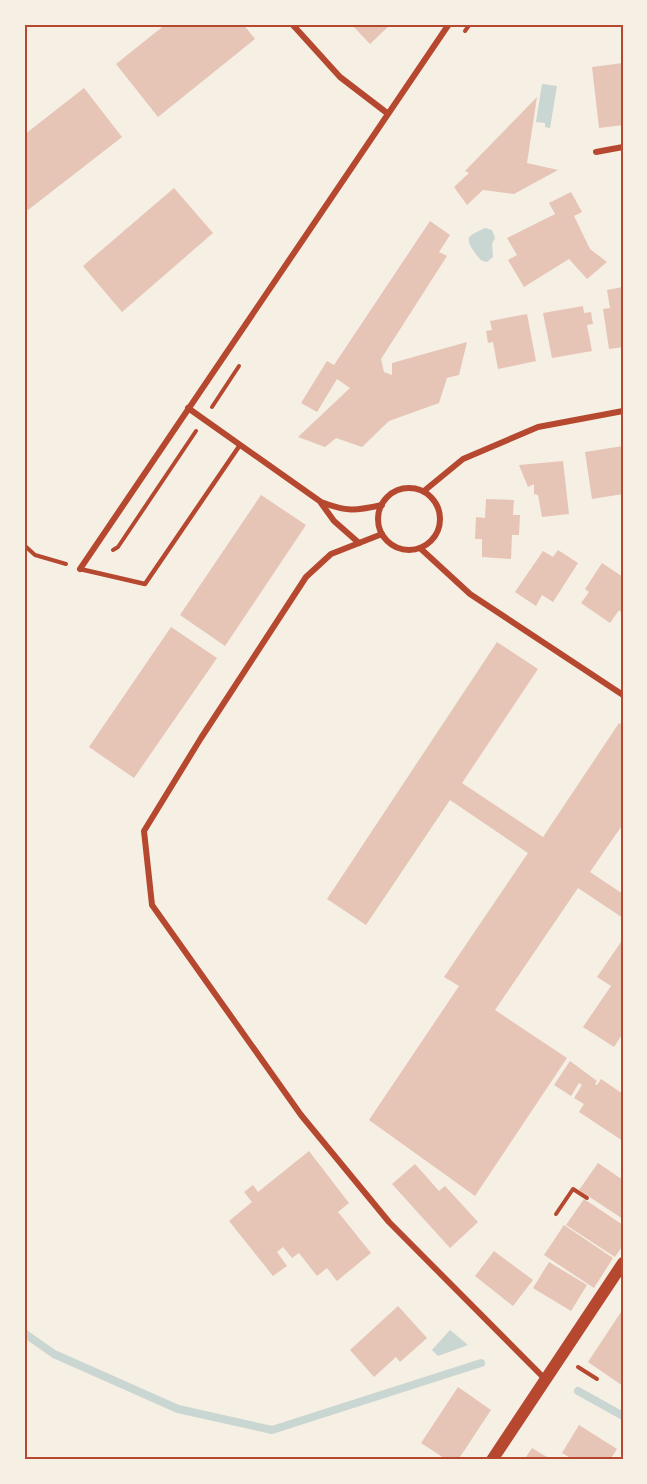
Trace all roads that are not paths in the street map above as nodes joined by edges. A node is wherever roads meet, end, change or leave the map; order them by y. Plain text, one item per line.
1 (292, 24) edge
2 (449, 24) edge
3 (387, 112) junction
4 (623, 147) edge
5 (596, 152) dead end
6 (188, 408) junction
7 (623, 411) edge
8 (240, 445) junction
9 (424, 491) junction
10 (321, 502) junction
11 (382, 505) junction
12 (382, 534) junction
13 (359, 543) junction
14 (420, 548) junction
15 (80, 569) joint
16 (623, 695) edge
17 (623, 1263) edge
18 (545, 1379) junction
19 (492, 1460) edge

1 - 3 street
2 - 3 street
3 - 6 street
4 - 5 street
6 - 8 street
6 - 15 street
7 - 9 street
8 - 10 street
8 - 15 lane
9 - 11 street
9 - 14 street
10 - 11 street
10 - 13 street
11 - 12 street
12 - 13 street
12 - 14 street
13 - 18 street
14 - 16 street
17 - 18 main road
18 - 19 main road

